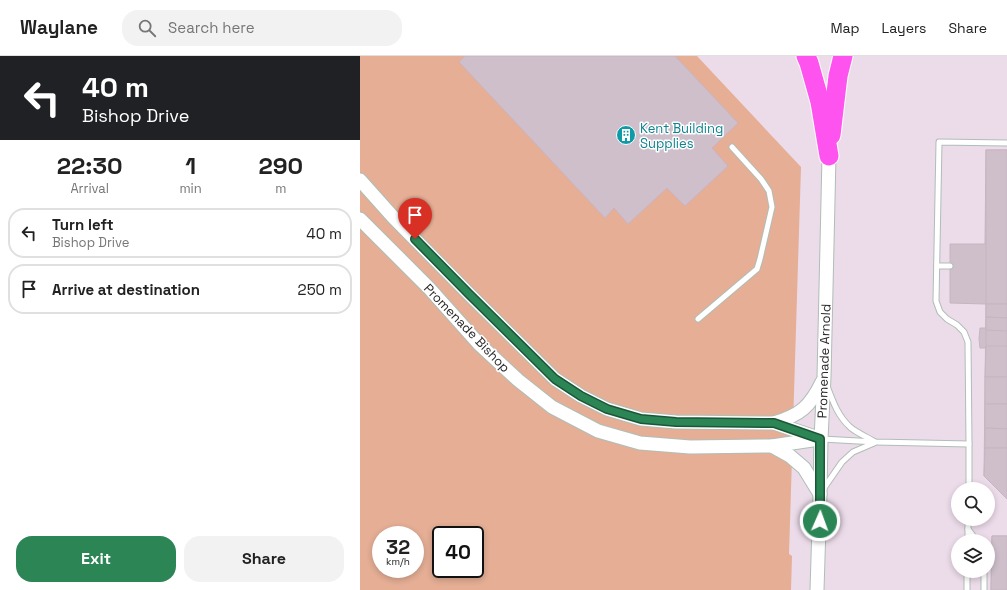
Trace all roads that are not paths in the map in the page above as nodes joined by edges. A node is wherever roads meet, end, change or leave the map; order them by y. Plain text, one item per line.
1 (806, 56) edge
2 (843, 56) edge
3 (1007, 143) edge
4 (732, 147) dead end
5 (829, 156) junction
6 (360, 180) edge
7 (360, 219) edge
8 (937, 266) junction
9 (950, 266) dead end
10 (698, 319) dead end
11 (824, 377) junction
12 (774, 423) junction
13 (820, 439) junction
14 (876, 442) junction
15 (969, 444) junction
16 (772, 446) junction
17 (969, 482) edge
18 (820, 494) junction
19 (968, 528) joint
20 (968, 534) edge
21 (972, 534) edge
22 (967, 578) edge
23 (984, 578) edge
24 (817, 590) edge
25 (967, 590) edge
26 (984, 590) edge

1 - 5 highway
2 - 5 highway
3 - 8 lane
4 - 10 lane
5 - 11 street, Promenade Arnold
6 - 12 street
7 - 16 street, Promenade Bishop
8 - 9 lane
8 - 15 lane
11 - 12 street
11 - 13 street, Promenade Arnold
11 - 14 lane
12 - 13 street
13 - 14 lane
13 - 16 street, Promenade Bishop
13 - 18 street, Promenade Arnold
14 - 15 lane
14 - 18 lane
15 - 17 lane
16 - 18 street
18 - 24 street, Promenade Arnold
19 - 20 lane
19 - 21 lane
22 - 25 lane
23 - 26 lane

